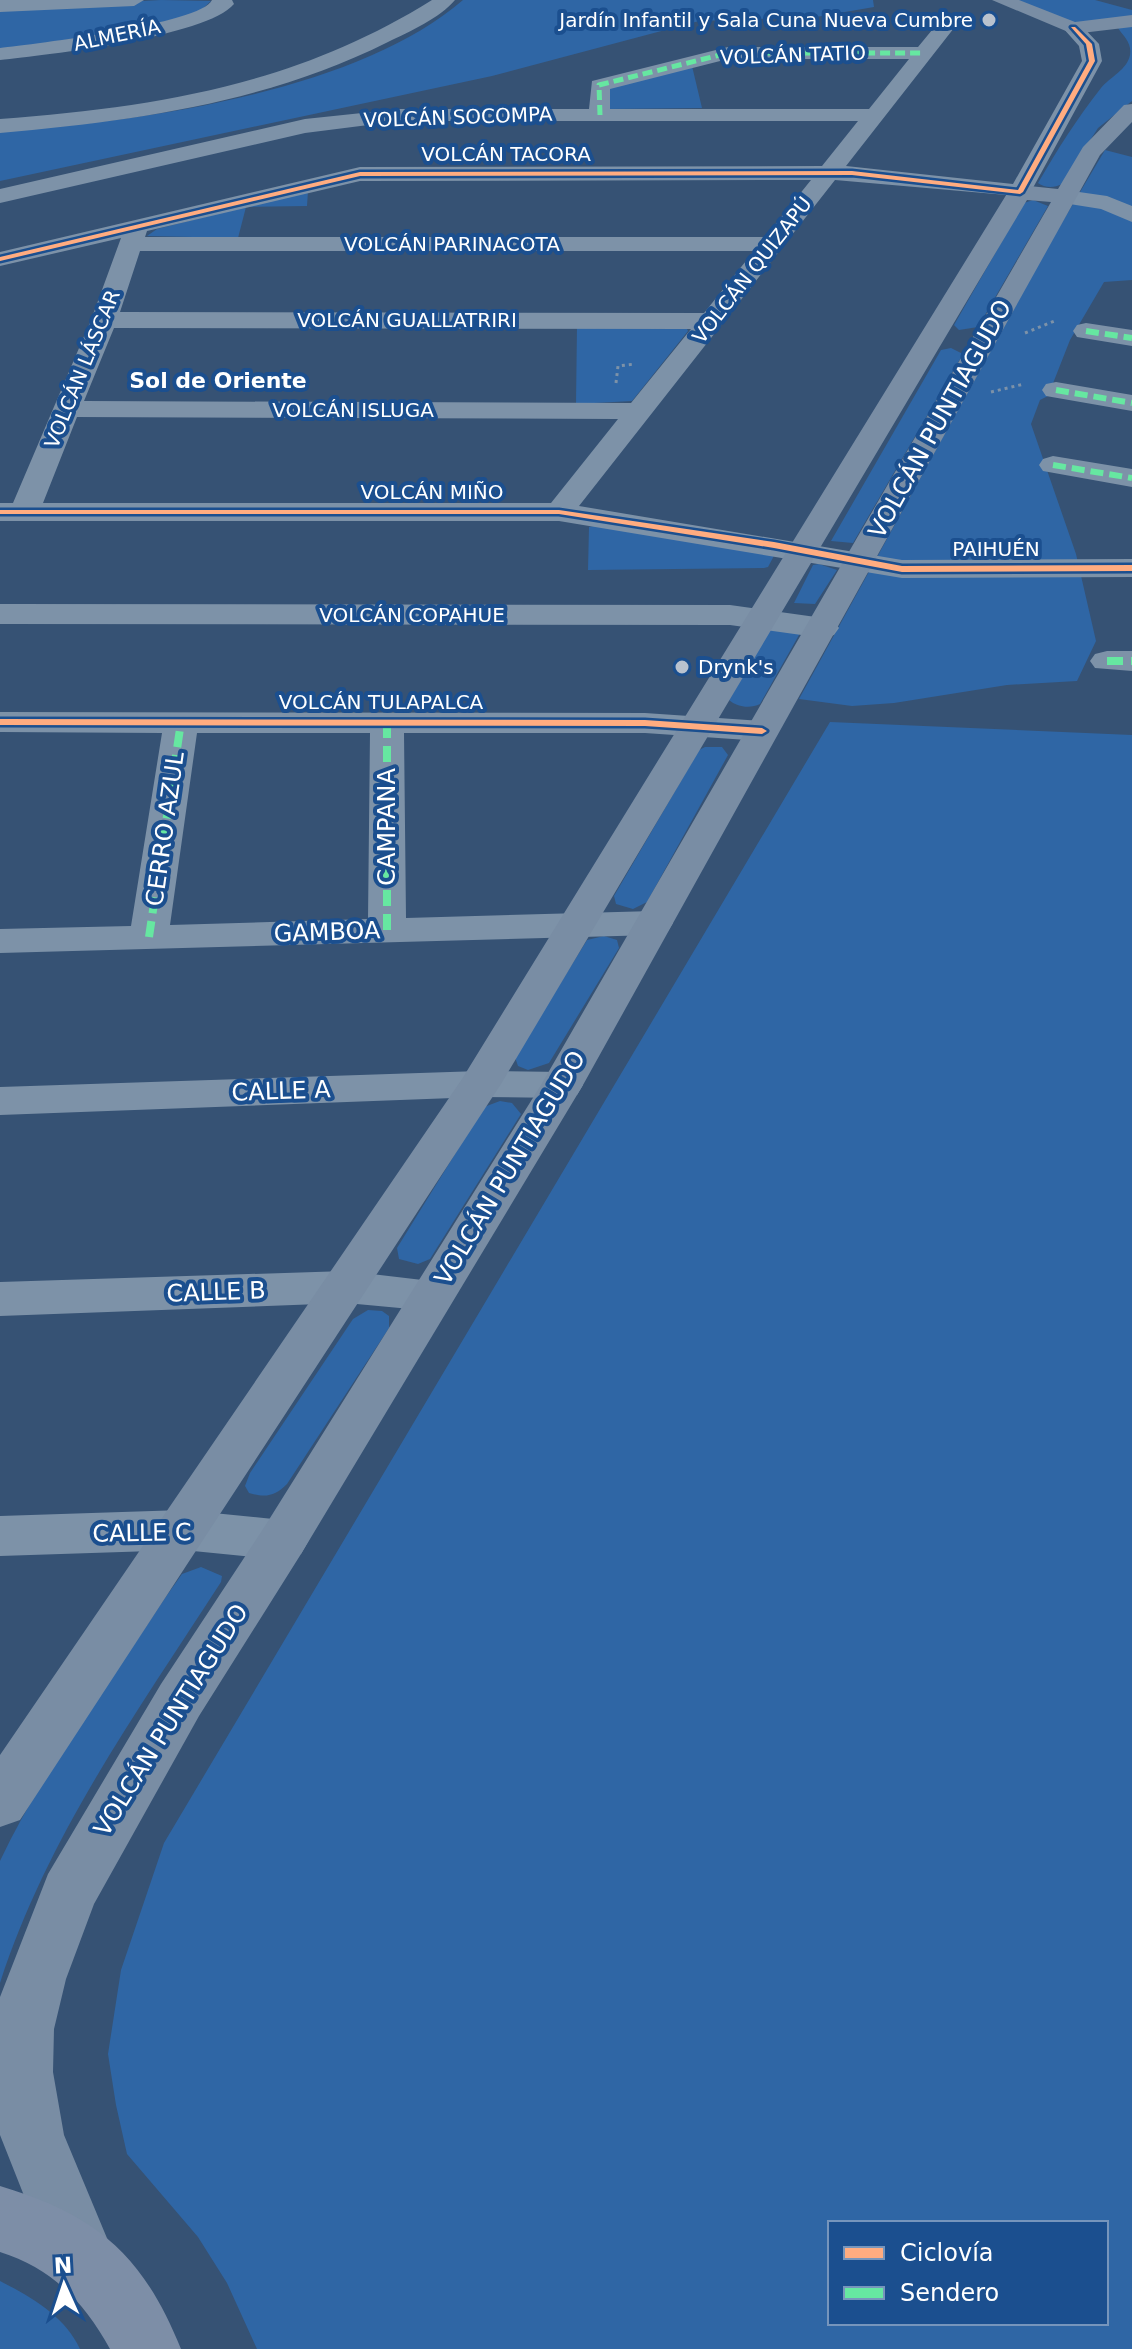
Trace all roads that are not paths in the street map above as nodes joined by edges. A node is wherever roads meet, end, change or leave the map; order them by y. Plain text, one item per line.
1 (134, 0) edge
2 (222, 0) edge
3 (445, 0) edge
4 (1002, 0) edge
5 (0, 6) edge
6 (1132, 21) edge
7 (944, 28) dead end
8 (1073, 28) junction
9 (925, 53) junction
10 (0, 54) edge
11 (1132, 110) edge
12 (600, 115) junction
13 (876, 115) junction
14 (0, 126) edge
15 (829, 173) junction
16 (1020, 192) junction
17 (0, 196) edge
18 (1065, 197) junction
19 (1132, 215) edge
20 (134, 235) junction
21 (773, 244) junction
22 (0, 259) edge
23 (104, 320) junction
24 (711, 321) junction
25 (1086, 331) dead end
26 (934, 336) junction
27 (1132, 338) edge
28 (982, 343) junction
29 (1056, 390) road end
30 (1132, 403) edge
31 (66, 409) junction
32 (640, 411) junction
33 (1053, 465) dead end
34 (1132, 478) edge
35 (12, 512) edge
36 (559, 512) junction
37 (804, 550) junction
38 (860, 561) junction
39 (1132, 568) edge
40 (0, 614) edge
41 (762, 618) junction
42 (823, 628) junction
43 (0, 722) edge
44 (181, 722) junction
45 (387, 722) junction
46 (697, 724) junction
47 (762, 731) junction
48 (654, 923) junction
49 (578, 925) junction
50 (387, 931) junction
51 (149, 937) junction
52 (0, 941) edge
53 (480, 1084) junction
54 (562, 1085) junction
55 (0, 1101) edge
56 (346, 1287) junction
57 (432, 1295) junction
58 (0, 1299) edge
59 (183, 1530) junction
60 (0, 1536) edge
61 (283, 1540) junction
62 (0, 1802) edge
63 (0, 2219) edge
64 (81, 2255) junction
65 (147, 2349) edge

1 - 5 street, ALMERÍA
2 - 10 street, ALMERÍA
3 - 14 street
4 - 8 main road
6 - 8 main road
7 - 9 street, VOLCÁN QUIZAPÚ
8 - 16 street, VOLCÁN PUNTIAGUDO
9 - 12 street, VOLCÁN TATIO
9 - 13 street, VOLCÁN QUIZAPÚ
11 - 18 main road, VOLCÁN PUNTIAGUDO
12 - 13 street, VOLCÁN SOCOMPA
12 - 17 street, VOLCÁN SOCOMPA
13 - 15 street, VOLCÁN QUIZAPÚ
15 - 16 street, VOLCÁN TACORA
15 - 20 street, VOLCÁN TACORA
15 - 21 street, VOLCÁN QUIZAPÚ
16 - 18 main road, VOLCÁN TACORA
16 - 26 main road, VOLCÁN PUNTIAGUDO
18 - 19 street
18 - 28 main road, VOLCÁN PUNTIAGUDO
20 - 21 street, VOLCÁN PARINACOTA
20 - 22 street, VOLCÁN TACORA
20 - 23 street, VOLCÁN LÁSCAR
21 - 24 street, VOLCÁN QUIZAPÚ
23 - 24 street, VOLCÁN GUALLATRIRI
23 - 31 street, VOLCÁN LÁSCAR
24 - 32 street, VOLCÁN QUIZAPÚ
25 - 27 street
26 - 28 main road
26 - 37 main road, VOLCÁN PUNTIAGUDO
28 - 38 main road, VOLCÁN PUNTIAGUDO
29 - 30 street
31 - 32 street, VOLCÁN ISLUGA
31 - 35 street, VOLCÁN LÁSCAR
32 - 36 street, VOLCÁN QUIZAPÚ
33 - 34 street
35 - 36 street, VOLCÁN MIÑO
36 - 37 street, VOLCÁN MIÑO
37 - 38 street, VOLCÁN MIÑO
37 - 41 main road, VOLCÁN PUNTIAGUDO
38 - 39 street, PAIHUÉN
38 - 42 main road, VOLCÁN PUNTIAGUDO
40 - 41 street, VOLCÁN COPAHUE
41 - 42 street, VOLCÁN COPAHUE
41 - 46 main road, VOLCÁN PUNTIAGUDO
42 - 47 main road, VOLCÁN PUNTIAGUDO
43 - 44 street, VOLCÁN TULAPALCA
44 - 45 street, VOLCÁN TULAPALCA
44 - 51 street, CERRO AZUL
45 - 46 street, VOLCÁN TULAPALCA
45 - 50 street, CAMPANA
46 - 47 street, VOLCÁN TULAPALCA
46 - 49 main road, VOLCÁN PUNTIAGUDO
47 - 48 main road, VOLCÁN PUNTIAGUDO
48 - 49 street, GAMBOA
48 - 54 main road, VOLCÁN PUNTIAGUDO
49 - 50 street, GAMBOA
49 - 53 main road, VOLCÁN PUNTIAGUDO
50 - 51 street, GAMBOA
51 - 52 street, GAMBOA
53 - 54 street, CALLE A
53 - 55 street, CALLE A
53 - 56 main road, VOLCÁN PUNTIAGUDO
54 - 57 main road, VOLCÁN PUNTIAGUDO
56 - 57 street, CALLE B
56 - 58 street, CALLE B
56 - 59 main road, VOLCÁN PUNTIAGUDO
57 - 61 main road, VOLCÁN PUNTIAGUDO
59 - 60 street, CALLE C
59 - 61 street, CALLE C
59 - 62 main road, VOLCÁN PUNTIAGUDO
61 - 64 main road, VOLCÁN PUNTIAGUDO
63 - 64 main road
64 - 65 main road

